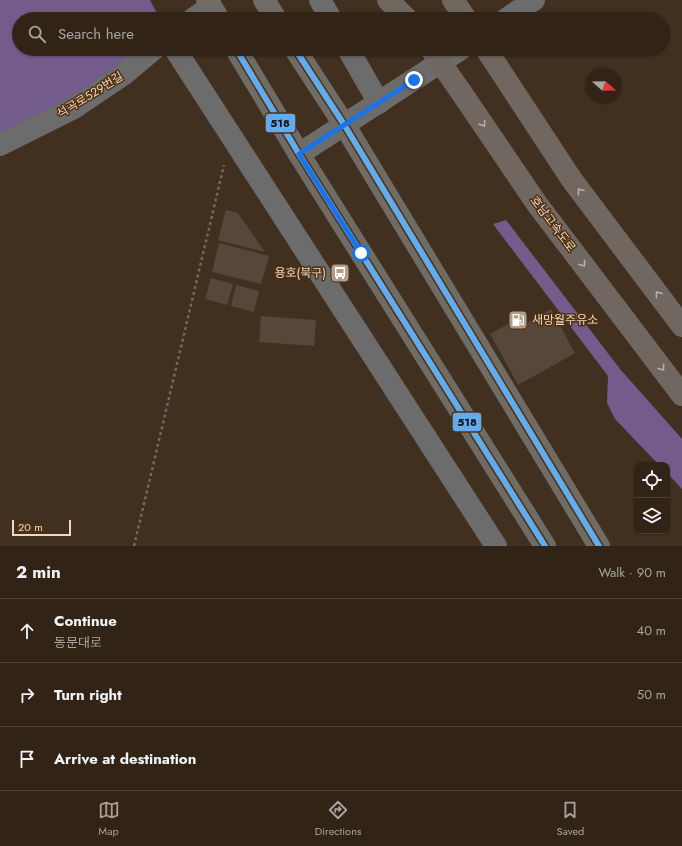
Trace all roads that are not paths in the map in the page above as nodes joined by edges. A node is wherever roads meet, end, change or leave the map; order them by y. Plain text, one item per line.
1 (264, 0) edge
2 (320, 0) edge
3 (388, 0) edge
4 (534, 0) edge
5 (272, 12) edge
6 (327, 12) edge
7 (400, 12) edge
8 (516, 12) edge
9 (146, 56) edge
10 (179, 56) edge
11 (240, 56) edge
12 (300, 56) edge
13 (352, 56) edge
14 (436, 56) edge
15 (450, 56) edge
16 (491, 56) edge
17 (379, 103) junction
18 (345, 126) junction
19 (0, 145) edge
20 (299, 154) junction
21 (682, 326) edge
22 (682, 395) edge
23 (496, 546) edge
24 (545, 546) edge
25 (599, 546) edge

1 - 5 main road
2 - 6 street
3 - 7 highway
4 - 8 street
9 - 19 street, 석곡로529번길
10 - 23 street
11 - 20 main road
12 - 18 main road
13 - 17 street
14 -> 22 highway, 호남고속도로, bridge
15 - 17 street
21 -> 16 highway
17 - 18 street
18 - 20 street
18 - 25 main road
20 - 24 main road

